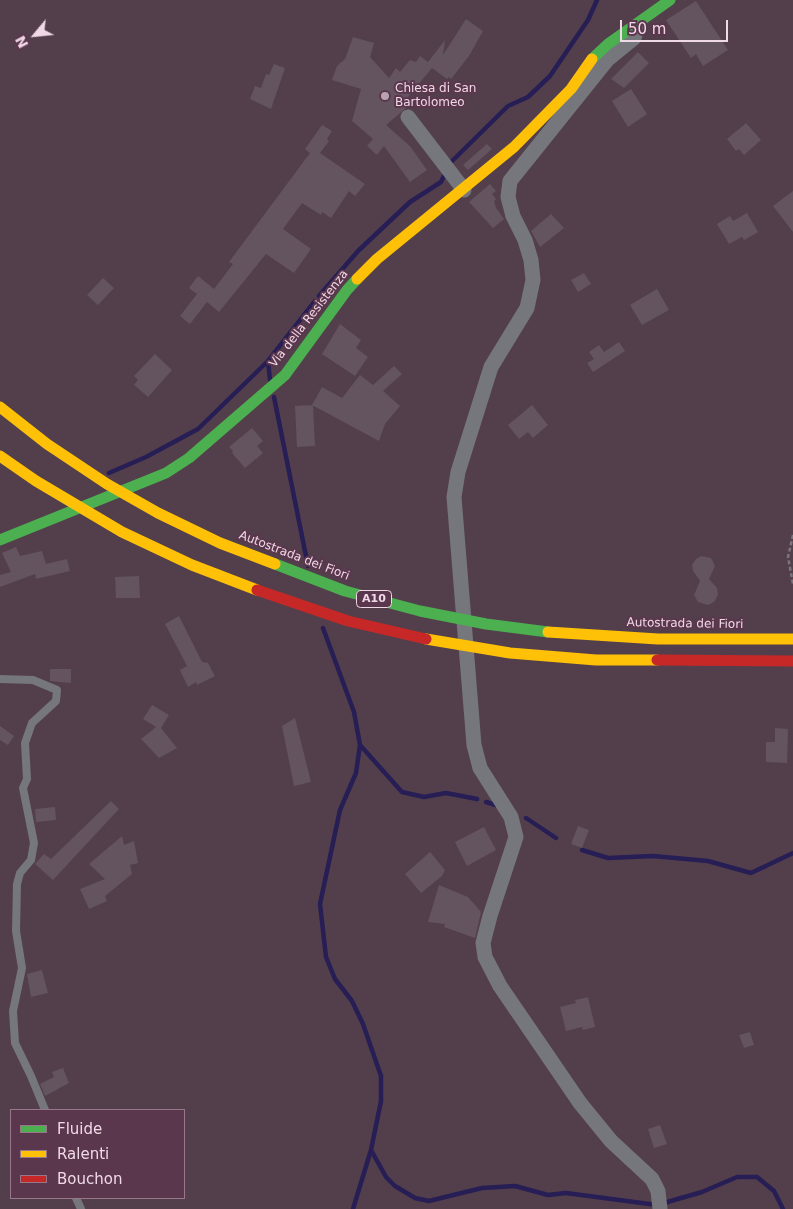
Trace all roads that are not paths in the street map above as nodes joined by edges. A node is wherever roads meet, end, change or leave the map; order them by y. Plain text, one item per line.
1 (670, 0) edge
2 (634, 24) junction
3 (408, 117) dead end
4 (464, 190) junction
5 (0, 407) edge
6 (0, 456) edge
7 (0, 540) edge
8 (793, 638) edge
9 (793, 661) edge
10 (0, 679) edge
11 (45, 1109) edge
12 (660, 1209) edge

1 - 2 main road, Via della Resistenza
2 - 4 main road, Via della Resistenza
2 - 12 street
3 - 4 street
4 - 7 main road, Via della Resistenza
5 - 8 main road, Autostrada dei Fiori / A10, bridge
6 - 9 main road, A10, bridge
10 - 11 lane

